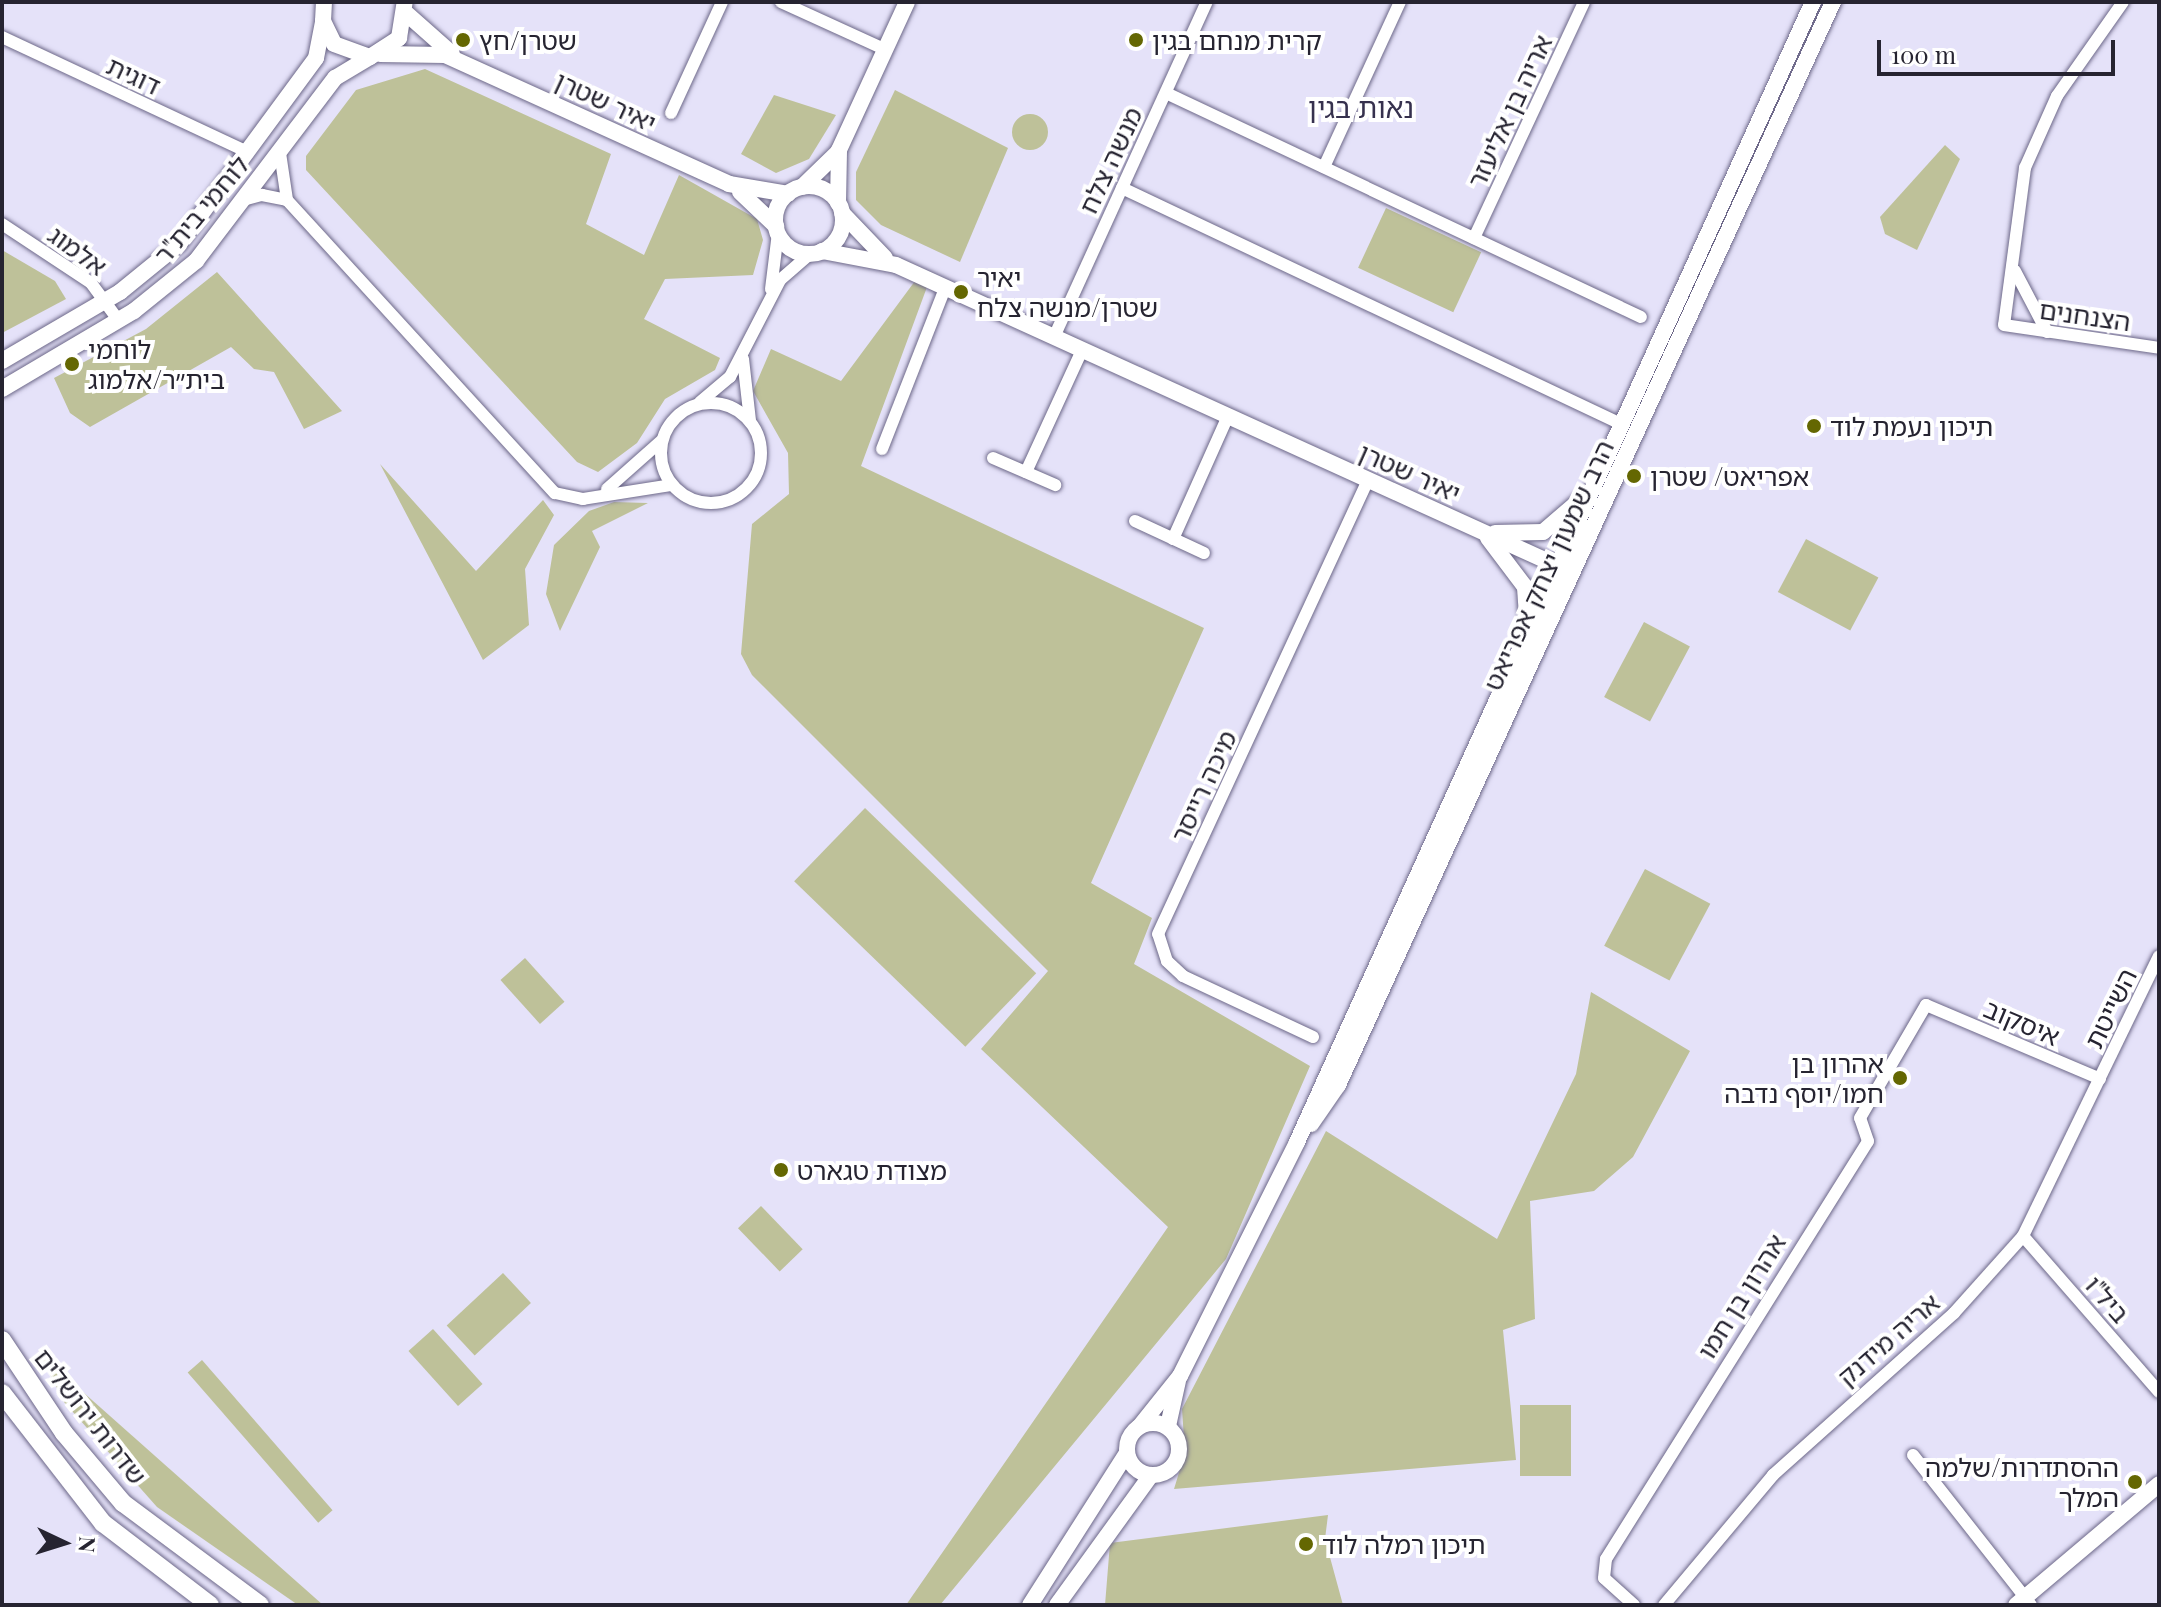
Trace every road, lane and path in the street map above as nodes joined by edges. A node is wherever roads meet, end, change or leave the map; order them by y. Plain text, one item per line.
1 (324, 2) edge
2 (722, 2) edge
3 (781, 2) edge
4 (907, 2) edge
5 (1207, 2) edge
6 (1400, 2) edge
7 (1584, 2) edge
8 (1813, 2) edge
9 (1833, 2) edge
10 (2123, 2) edge
11 (406, 8) edge
12 (323, 21) junction
13 (2, 37) edge
14 (884, 49) junction
15 (375, 55) junction
16 (463, 62) junction
17 (1166, 93) junction
18 (671, 113) dead end
19 (281, 149) junction
20 (839, 150) junction
21 (248, 152) junction
22 (1324, 167) junction
23 (729, 184) junction
24 (1122, 188) junction
25 (795, 190) junction
26 (243, 200) junction
27 (287, 200) junction
28 (840, 208) junction
29 (2, 224) edge
30 (777, 230) junction
31 (1474, 238) junction
32 (816, 253) junction
33 (2013, 254) junction
34 (896, 265) junction
35 (945, 288) junction
36 (769, 298) junction
37 (106, 300) junction
38 (1641, 317) dead end
39 (119, 321) junction
40 (2047, 332) junction
41 (1054, 337) junction
42 (2159, 348) edge
43 (1082, 350) junction
44 (743, 356) junction
45 (2, 361) edge
46 (2, 389) edge
47 (697, 404) junction
48 (1228, 416) junction
49 (1619, 423) junction
50 (752, 424) junction
51 (661, 441) junction
52 (882, 449) dead end
53 (993, 458) dead end
54 (1026, 472) junction
55 (1368, 480) junction
56 (671, 485) junction
57 (1055, 485) dead end
58 (1589, 489) junction
59 (599, 494) junction
60 (1135, 521) dead end
61 (1481, 531) junction
62 (1173, 539) junction
63 (1204, 553) dead end
64 (1554, 565) junction
65 (1571, 572) junction
66 (1524, 631) junction
67 (2159, 956) edge
68 (1926, 1005) joint
69 (1313, 1037) dead end
70 (2100, 1079) junction
71 (1297, 1142) junction
72 (2023, 1236) junction
73 (2, 1340) edge
74 (1180, 1376) junction
75 (2159, 1392) edge
76 (2, 1393) edge
77 (1140, 1426) junction
78 (1168, 1426) junction
79 (1127, 1453) junction
80 (1913, 1455) dead end
81 (1151, 1475) junction
82 (2159, 1484) edge
83 (2023, 1602) edge
84 (210, 1605) edge
85 (260, 1605) edge
86 (1030, 1605) edge
87 (1057, 1605) edge
88 (1634, 1605) edge
89 (1664, 1605) edge

1 - 12 street, לוחמי בית"ר
2 - 18 street
3 - 14 street
4 - 14 street
5 - 17 street, מנשה צלח
6 - 22 street
7 - 31 street, אריה בן אליעזר
8 - 49 street, הרב שמעון יצחק אפריאט
9 - 65 street, הרב שמעון יצחק אפריאט
10 - 33 street
11 - 15 street
11 - 16 street, יאיר שטרן
12 - 15 street
12 - 21 street, לוחמי בית"ר
13 - 21 street, דוגית
14 - 20 street
15 - 16 street, יאיר שטרן
15 - 19 street, לוחמי בית"ר
16 - 23 street, יאיר שטרן
17 - 22 street
17 - 24 street, מנשה צלח
19 - 26 street, לוחמי בית"ר
19 - 27 street
20 - 25 street
20 - 28 street
21 - 37 street, לוחמי בית"ר
22 - 31 street
23 - 25 street, יאיר שטרן
23 - 30 street, יאיר שטרן
24 - 41 street, מנשה צלח
24 - 49 street
25 - 28 street
25 - 30 street
26 - 27 street
26 - 39 street, לוחמי בית"ר
27 - 59 street
28 - 32 street
28 - 34 street, יאיר שטרן
29 - 37 street, אלמוג
30 - 32 street
30 - 36 street
31 - 38 street
32 - 34 street, יאיר שטרן
32 - 36 street
33 - 40 street
33 - 40 street, הצנחנים
34 - 35 street, יאיר שטרן
35 - 41 street, יאיר שטרן
35 - 52 street
36 - 44 street
37 - 39 street, אלמוג
37 - 45 street, לוחמי בית"ר
39 - 46 street, לוחמי בית"ר
40 - 42 street, הצנחנים
41 - 43 street, יאיר שטרן
43 - 48 street, יאיר שטרן
43 - 54 street
44 - 47 street
44 - 50 street
47 - 50 street
47 - 51 street
48 - 55 street, יאיר שטרן
48 - 62 street
49 - 58 street, הרב שמעון יצחק אפריאט
50 - 56 street
51 - 56 street
51 - 59 street
53 - 54 street
54 - 57 street
55 - 61 street, יאיר שטרן
55 - 69 street, מיכה רייסר
56 - 59 street
58 - 61 street
58 - 64 street, הרב שמעון יצחק אפריאט
60 - 62 street
61 - 64 street, יאיר שטרן
61 - 66 street
62 - 63 street
64 - 65 street, יאיר שטרן
64 - 66 street, הרב שמעון יצחק אפריאט
65 - 71 street, הרב שמעון יצחק אפריאט
66 - 71 street, הרב שמעון יצחק אפריאט
67 - 70 street, השייטת
68 - 70 street, איסקוב
68 - 88 street, אהרון בן חמו
70 - 72 street, אריה מידנק
71 - 74 street, הרב שמעון יצחק אפריאט
72 - 75 street, ביל"ו
72 - 89 street, אריה מידנק
73 - 85 main road, שדרות ירושלים
74 - 77 street, הרב שמעון יצחק אפריאט
74 - 78 street, הרב שמעון יצחק אפריאט
76 - 84 main road
77 - 78 street
77 - 79 street
78 - 81 street
79 - 81 street
79 - 86 street
80 - 83 street
81 - 87 street
82 - 83 street

